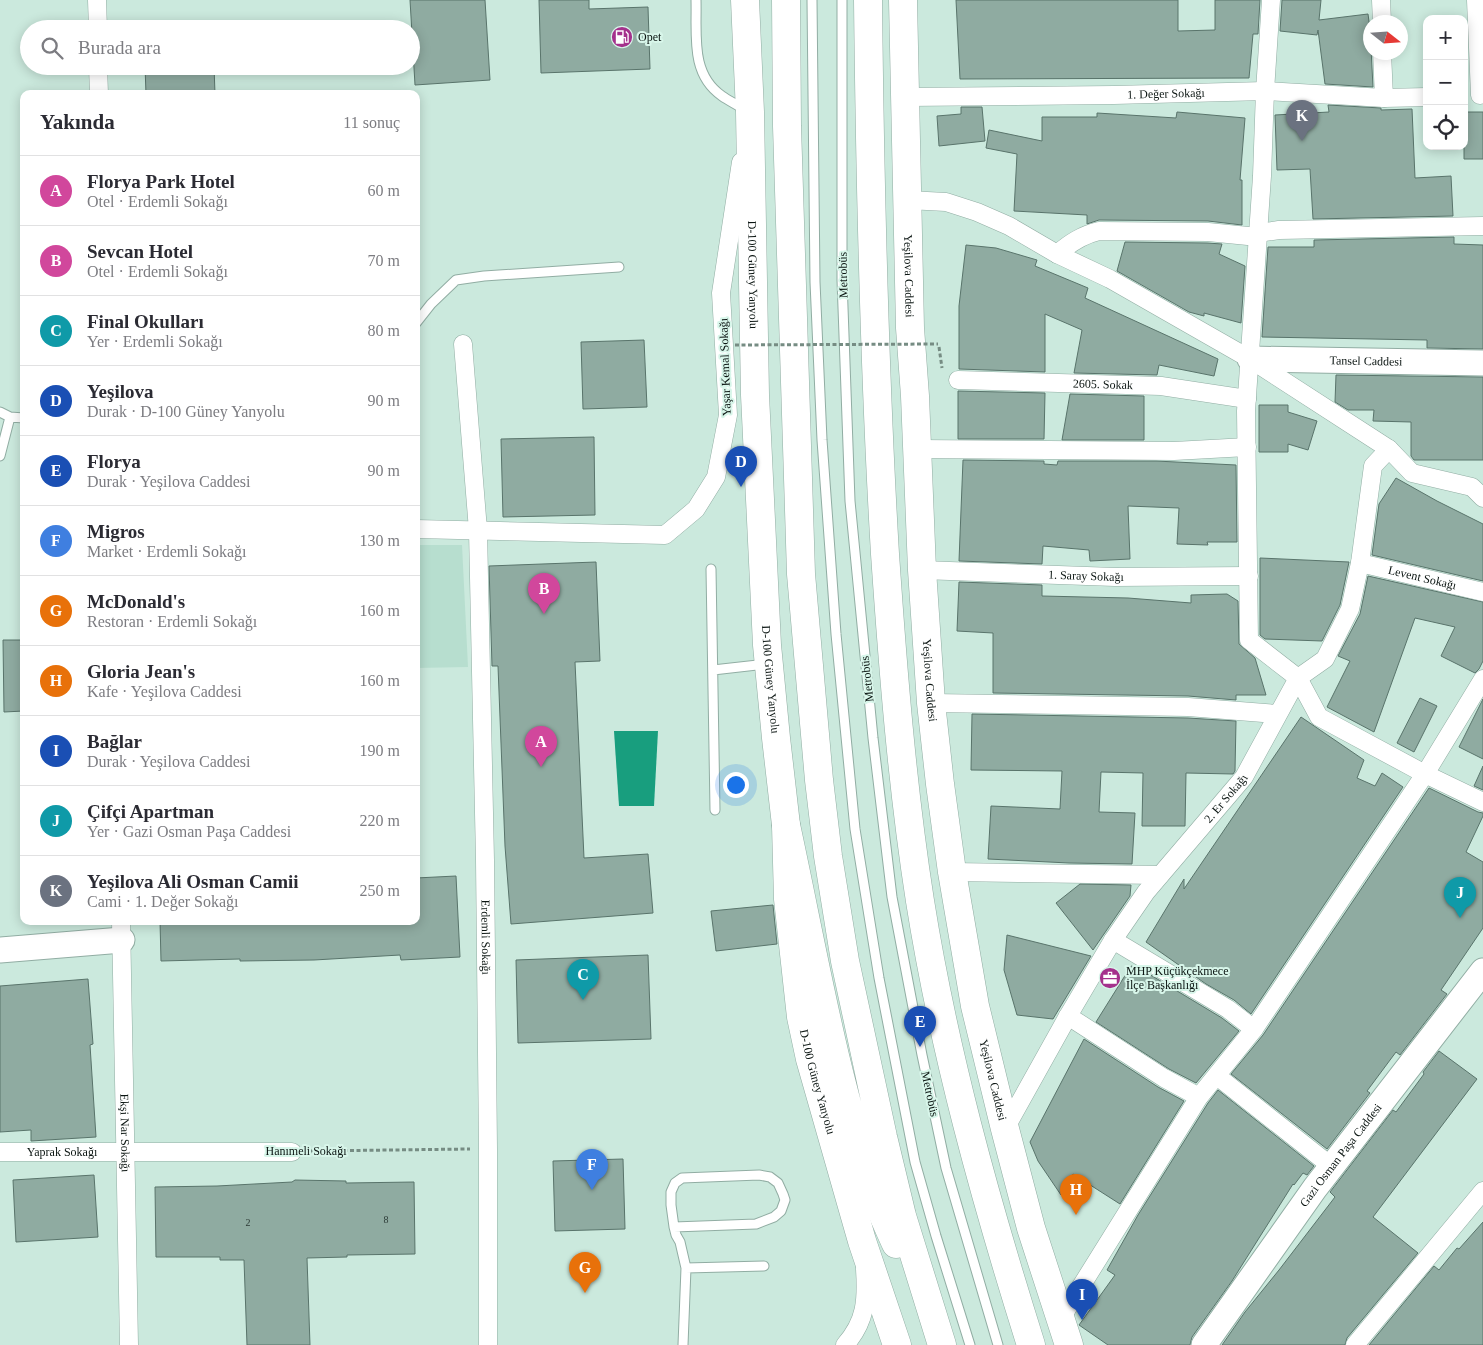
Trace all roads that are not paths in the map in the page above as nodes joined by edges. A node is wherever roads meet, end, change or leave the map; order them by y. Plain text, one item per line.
1 (97, 0) edge
2 (696, 0) edge
3 (745, 0) edge
4 (786, 0) edge
5 (812, 0) edge
6 (842, 0) edge
7 (868, 0) edge
8 (904, 0) edge
9 (1271, 0) edge
10 (1381, 0) edge
11 (1476, 0) edge
12 (1382, 15) edge
13 (98, 20) edge
14 (1382, 60) edge
15 (98, 75) edge
16 (98, 90) edge
17 (1265, 91) junction
18 (1476, 95) edge
19 (905, 97) junction
20 (1423, 97) edge
21 (1384, 98) junction
22 (750, 112) junction
23 (908, 200) junction
24 (1483, 226) edge
25 (1258, 235) junction
26 (1057, 254) junction
27 (619, 267) dead end
28 (420, 318) edge
29 (463, 344) dead end
30 (1250, 359) junction
31 (1483, 363) edge
32 (958, 380) dead end
33 (1246, 399) junction
34 (0, 412) edge
35 (10, 417) junction
36 (20, 418) edge
37 (1247, 447) junction
38 (917, 449) junction
39 (1389, 449) junction
40 (0, 456) edge
41 (1479, 491) edge
42 (420, 529) edge
43 (478, 530) junction
44 (1360, 563) junction
45 (711, 569) dead end
46 (922, 570) junction
47 (1249, 576) junction
48 (1483, 592) edge
49 (769, 664) junction
50 (713, 670) junction
51 (1298, 678) junction
52 (1483, 679) edge
53 (931, 703) junction
54 (1277, 714) junction
55 (1426, 774) junction
56 (1483, 802) edge
57 (715, 810) dead end
58 (786, 825) junction
59 (952, 872) junction
60 (1160, 875) junction
61 (122, 931) edge
62 (1114, 940) junction
63 (0, 950) edge
64 (1482, 974) edge
65 (1068, 1016) junction
66 (1254, 1029) junction
67 (1217, 1076) junction
68 (1199, 1097) junction
69 (1005, 1129) junction
70 (0, 1152) edge
71 (125, 1152) junction
72 (292, 1152) road end
73 (1331, 1166) junction
74 (1483, 1191) edge
75 (674, 1227) junction
76 (862, 1241) junction
77 (764, 1266) dead end
78 (686, 1268) junction
79 (928, 1299) junction
80 (1065, 1332) edge
81 (130, 1345) edge
82 (488, 1345) edge
83 (683, 1345) edge
84 (845, 1345) edge
85 (897, 1345) edge
86 (942, 1345) edge
87 (970, 1345) edge
88 (998, 1345) edge
89 (1030, 1345) edge
90 (1204, 1345) edge
91 (1355, 1345) edge

1 - 13 street
2 - 22 lane
3 - 22 main road, D-100 Güney Yanyolu
4 - 79 main road
5 - 87 lane
6 - 88 lane, Metrobüs
7 - 89 main road
8 - 19 main road, Yeşilova Caddesi
9 - 17 street
10 - 12 street
11 - 18 street
14 - 21 street
15 - 16 street
17 - 19 street, 1. Değer Sokağı
17 - 21 street, 1. Değer Sokağı
17 - 25 street
19 - 23 main road, Yeşilova Caddesi
20 - 21 street, 1. Değer Sokağı
22 - 43 street, Yaşar Kemal Sokağı
22 - 49 main road, D-100 Güney Yanyolu
23 - 26 street
23 - 38 main road, Yeşilova Caddesi
24 - 25 street
25 - 26 street
25 - 30 street
26 - 30 street
27 - 28 lane
29 - 43 street, Erdemli Sokağı
30 - 31 street, Tansel Caddesi
30 - 33 street
30 - 39 street
32 - 33 street, 2605. Sokak
33 - 37 street
34 - 35 lane
35 - 36 lane
35 - 40 lane
37 - 38 street
37 - 47 street
38 - 46 main road, Yeşilova Caddesi
39 - 41 street
39 - 44 street, 2. Er Sokağı
42 - 43 street, Yaşar Kemal Sokağı
43 - 82 street, Erdemli Sokağı
44 - 48 street, Levent Sokağı
44 - 51 street, 2. Er Sokağı
45 - 50 lane
46 - 47 street, 1. Saray Sokağı
46 - 53 main road, Yeşilova Caddesi
47 - 51 street
49 - 50 lane
49 - 58 main road, D-100 Güney Yanyolu
50 - 57 lane
51 - 54 street, 2. Er Sokağı
51 - 55 street
52 - 55 street
53 - 54 street
53 - 59 main road, Yeşilova Caddesi
54 - 60 street, 2. Er Sokağı
55 - 56 street
55 - 66 street
58 - 76 main road, D-100 Güney Yanyolu
58 - 79 main road
59 - 60 street
59 - 69 main road, Yeşilova Caddesi
60 - 62 street, 2. Er Sokağı
61 - 63 street
61 - 71 street, Ekşi Nar Sokağı
62 - 65 street, 2. Er Sokağı
62 - 66 street
64 - 73 street, Gazi Osman Paşa Caddesi
65 - 68 street
65 - 69 street, 2. Er Sokağı
66 - 67 street
67 - 68 street
67 - 73 street
68 - 80 street
69 - 80 main road, Yeşilova Caddesi
70 - 71 street, Yaprak Sokağı
71 - 72 street, Hanımeli Sokağı
71 - 81 street, Ekşi Nar Sokağı
73 - 90 street, Gazi Osman Paşa Caddesi
74 - 91 street
75 - 75 lane
75 - 78 lane
76 - 84 street
76 - 85 main road, D-100 Güney Yanyolu
77 - 78 lane
78 - 83 lane
79 - 86 main road

